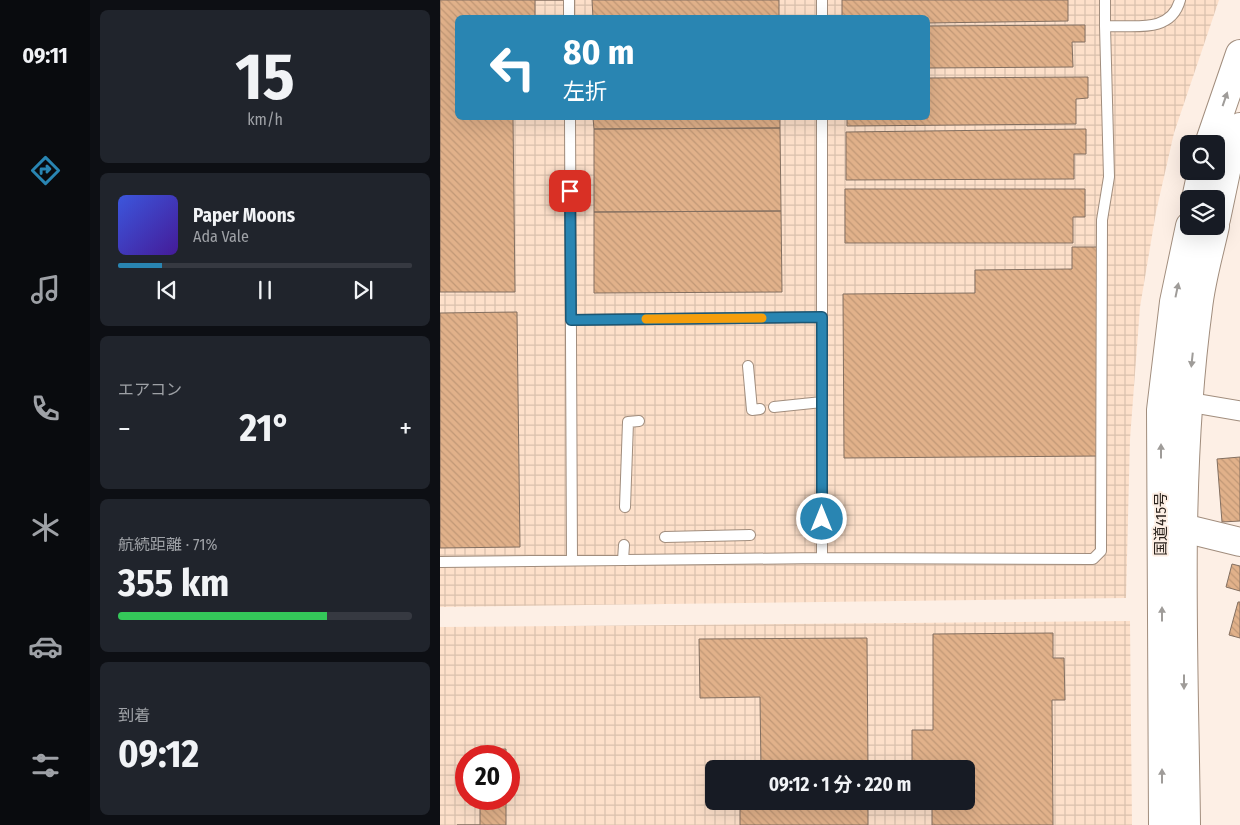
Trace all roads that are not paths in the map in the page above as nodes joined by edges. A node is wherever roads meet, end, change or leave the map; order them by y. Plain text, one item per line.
1 (569, 0) edge
2 (822, 0) edge
3 (1105, 0) edge
4 (1180, 0) edge
5 (569, 15) edge
6 (822, 15) edge
7 (1105, 26) junction
8 (1240, 54) edge
9 (570, 120) edge
10 (822, 120) edge
11 (1240, 127) edge
12 (1212, 135) edge
13 (1222, 190) edge
14 (1188, 235) edge
15 (1213, 235) edge
16 (822, 317) junction
17 (571, 320) junction
18 (748, 366) dead end
19 (822, 402) junction
20 (1188, 402) junction
21 (774, 407) dead end
22 (760, 409) dead end
23 (1240, 411) edge
24 (638, 421) dead end
25 (625, 507) dead end
26 (1183, 528) junction
27 (750, 535) dead end
28 (665, 537) dead end
29 (1240, 542) edge
30 (624, 545) dead end
31 (822, 558) junction
32 (623, 560) junction
33 (572, 561) junction
34 (440, 562) edge
35 (1163, 825) edge
36 (1186, 825) edge

1 - 5 lane
2 - 6 lane
3 - 7 lane
4 - 7 lane
7 - 31 lane
12 -> 8 main road
9 - 17 lane
10 - 16 lane
11 - 13 main road
35 -> 14 main road, 国道415号
15 -> 20 main road, 国道415号
16 - 17 lane
16 - 19 lane
17 - 33 lane
18 - 22 lane
19 - 21 lane
19 - 31 lane
20 - 23 street
20 - 26 main road, 国道415号
24 - 25 lane
26 - 29 main road
26 -> 36 main road, 国道415号
27 - 28 lane
30 - 32 lane
31 - 32 lane
32 - 33 lane
33 - 34 lane

